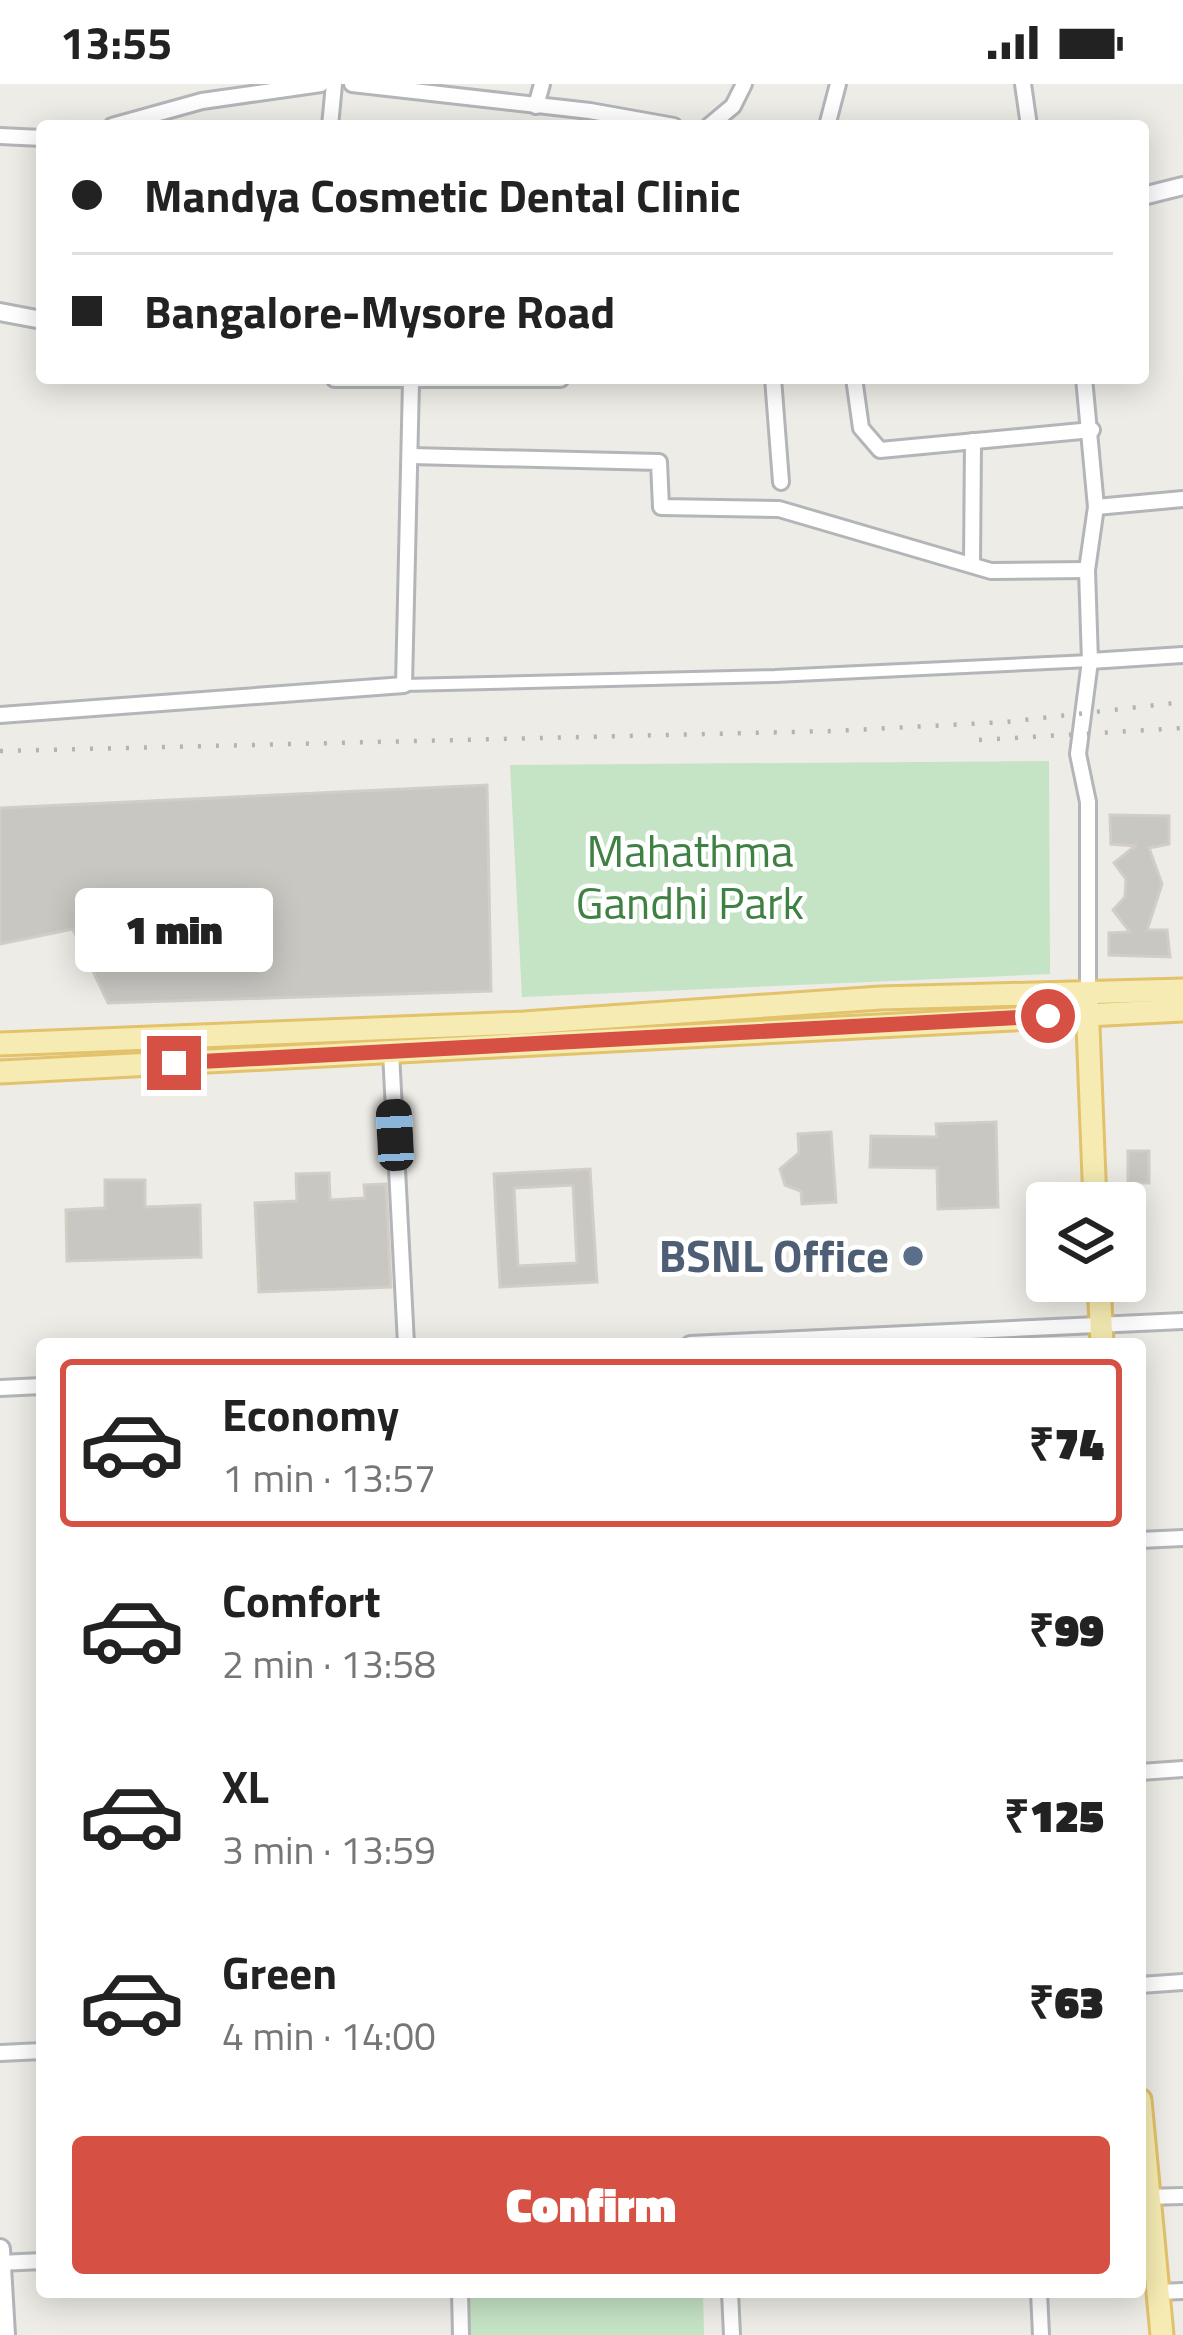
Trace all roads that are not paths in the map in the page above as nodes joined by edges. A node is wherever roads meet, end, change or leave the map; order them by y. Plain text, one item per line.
1 (321, 84) edge
2 (334, 84) edge
3 (352, 84) edge
4 (542, 84) edge
5 (745, 84) edge
6 (838, 84) edge
7 (1023, 84) edge
8 (536, 106) junction
9 (553, 108) junction
10 (134, 120) edge
11 (331, 120) edge
12 (551, 120) edge
13 (634, 120) edge
14 (716, 120) edge
15 (828, 120) edge
16 (1028, 120) edge
17 (0, 136) edge
18 (36, 138) edge
19 (1183, 185) edge
20 (1149, 194) edge
21 (0, 311) edge
22 (36, 319) edge
23 (411, 384) edge
24 (774, 384) edge
25 (855, 384) edge
26 (1085, 384) edge
27 (1092, 430) junction
28 (973, 441) junction
29 (411, 456) junction
30 (782, 482) dead end
31 (1183, 499) edge
32 (1096, 507) junction
33 (972, 565) junction
34 (1087, 570) junction
35 (1183, 655) edge
36 (1090, 661) junction
37 (404, 685) junction
38 (0, 715) edge
39 (1183, 989) edge
40 (1087, 1004) junction
41 (1183, 1010) edge
42 (0, 1044) edge
43 (391, 1052) junction
44 (0, 1072) edge
45 (1094, 1182) edge
46 (1100, 1302) edge
47 (1183, 1321) edge
48 (1102, 1335) edge
49 (406, 1338) edge
50 (965, 1338) edge
51 (36, 1386) edge
52 (0, 1388) edge
53 (1183, 1538) edge
54 (1146, 1540) edge
55 (1183, 1769) edge
56 (1146, 1772) edge
57 (1183, 1982) edge
58 (1146, 1984) edge
59 (36, 2051) edge
60 (0, 2053) edge
61 (1183, 2196) edge
62 (1146, 2198) edge
63 (1146, 2211) edge
64 (0, 2249) edge
65 (36, 2261) edge
66 (0, 2264) edge
67 (1183, 2291) edge
68 (1158, 2292) junction
69 (460, 2298) edge
70 (730, 2298) edge
71 (1040, 2298) edge
72 (5, 2335) edge
73 (461, 2335) edge
74 (732, 2335) edge
75 (1041, 2335) edge
76 (1162, 2335) edge

1 - 10 street
2 - 11 street
3 - 8 street
4 - 8 street
5 - 14 street
6 - 15 street
7 - 16 street
8 - 9 street
9 - 12 street
9 - 13 street
17 - 18 street
19 - 20 street
21 - 22 street
23 - 29 street
24 - 30 street
25 - 28 street
26 - 27 street
27 - 28 street
27 - 32 street
28 - 33 street
29 - 33 street
29 - 37 street
31 - 32 street
32 - 34 street
33 - 34 street
34 - 36 street
35 - 36 street
36 - 37 street
36 - 40 street
37 - 38 street
39 - 40 main road
40 - 41 main road
40 - 42 main road
40 - 43 main road
40 - 45 main road
43 - 44 main road
43 - 49 street
46 - 48 main road
47 - 48 street
48 - 50 street
51 - 52 street
53 - 54 street
55 - 56 street
57 - 58 street
59 - 60 street
61 - 62 street
63 - 68 main road
64 - 66 main road
65 - 66 street
66 - 72 main road
67 - 68 street
68 - 76 main road
69 - 73 street
70 - 74 street
71 - 75 street

